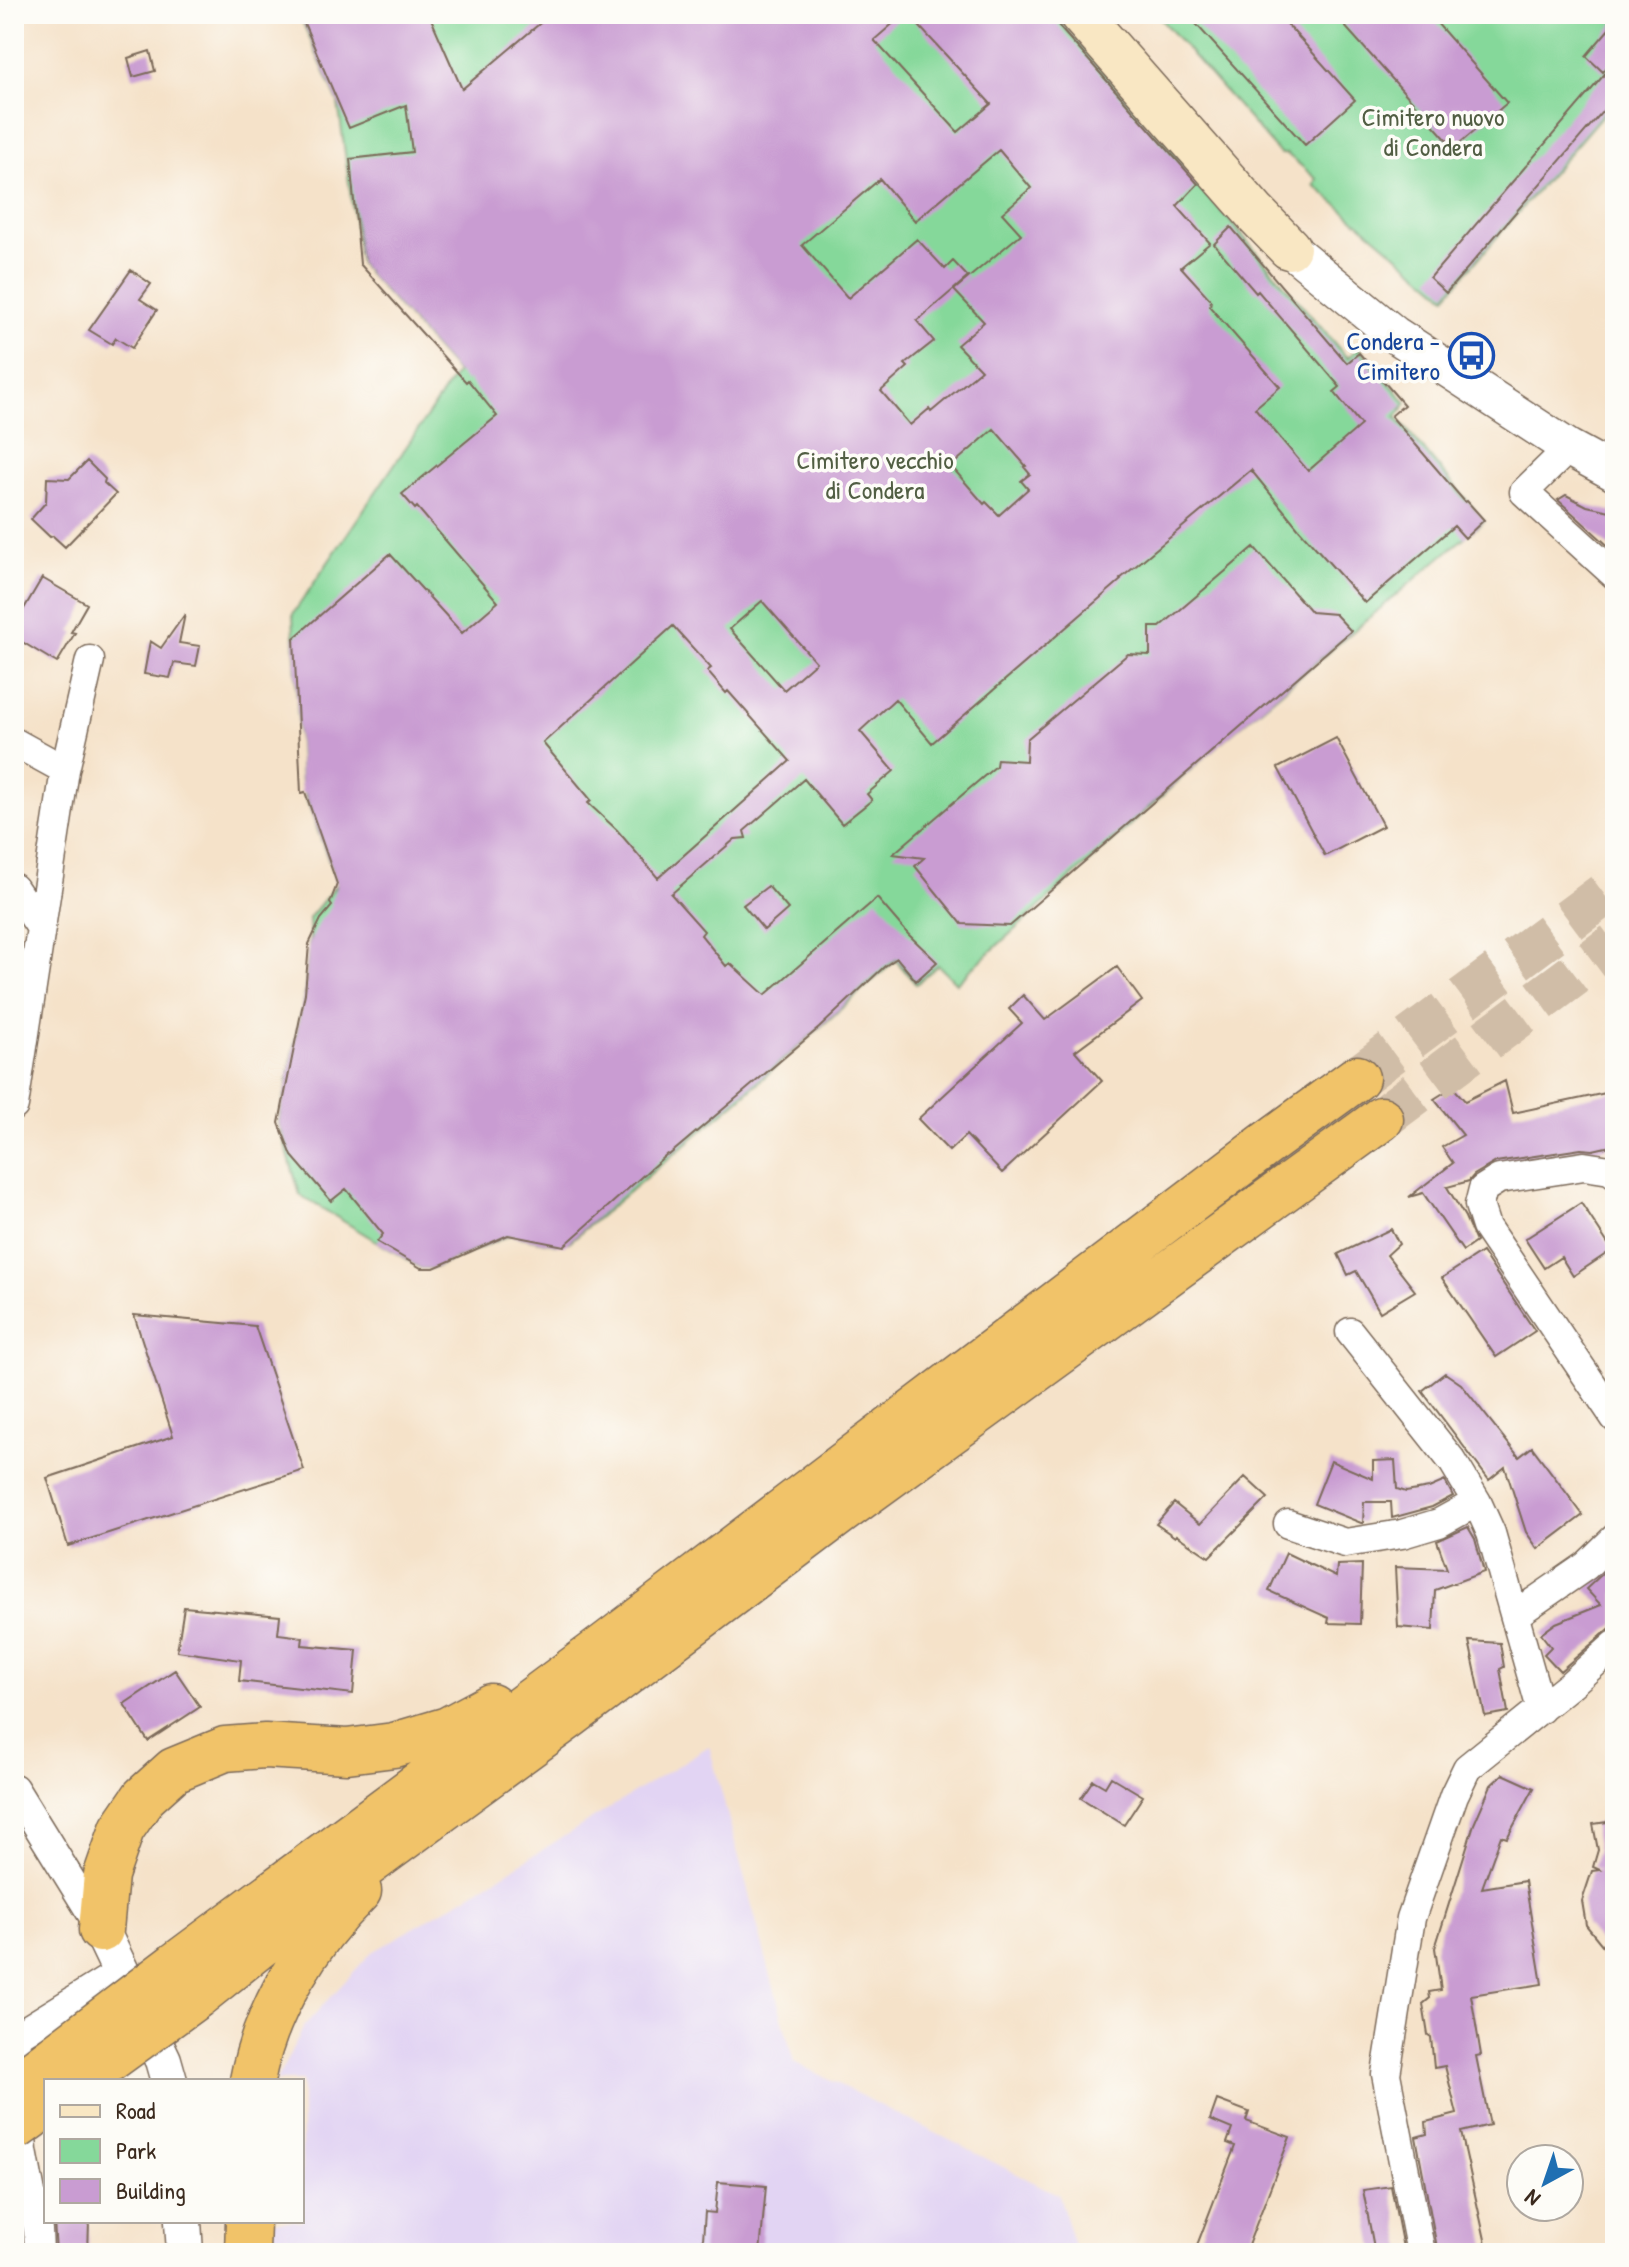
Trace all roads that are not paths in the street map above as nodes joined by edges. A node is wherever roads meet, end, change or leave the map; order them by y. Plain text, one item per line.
1 (1080, 14) edge
2 (1289, 248) joint
3 (1569, 448) junction
4 (1615, 473) edge
5 (1615, 575) edge
6 (90, 660) dead end
7 (14, 742) edge
8 (65, 770) junction
9 (14, 888) edge
10 (41, 928) junction
11 (1357, 1078) tunnel mouth
12 (14, 1106) edge
13 (1381, 1119) tunnel mouth
14 (1615, 1174) edge
15 (1350, 1332) dead end
16 (1615, 1418) edge
17 (1477, 1502) junction
18 (1288, 1524) dead end
19 (1615, 1538) edge
20 (1515, 1615) junction
21 (606, 1645) junction
22 (1615, 1645) edge
23 (1541, 1709) junction
24 (14, 1788) edge
25 (446, 1807) junction
26 (101, 1930) junction
27 (120, 1972) junction
28 (186, 1980) junction
29 (82, 2079) edge
30 (168, 2079) edge
31 (252, 2079) edge
32 (14, 2087) edge
33 (44, 2107) edge
34 (14, 2129) edge
35 (183, 2223) edge
36 (248, 2223) edge
37 (39, 2253) edge
38 (185, 2253) edge
39 (247, 2253) edge
40 (1421, 2253) edge

1 - 2 main road
2 - 3 street
3 - 4 street
3 - 5 street
6 - 8 street
7 - 8 street
8 - 10 street
9 - 10 street
10 - 12 street
11 - 21 highway
13 - 25 highway
14 - 16 street
15 - 17 street
17 - 18 street
17 - 20 street
19 - 20 street
20 - 23 street
21 - 26 highway
21 - 28 highway
22 - 23 street
23 - 40 street
24 - 26 street
25 - 28 highway
25 - 31 highway
26 - 27 street
27 - 30 street
27 - 37 street
28 - 29 highway, bridge
28 - 32 highway, bridge
33 - 34 highway, bridge
35 - 38 street
36 - 39 highway

